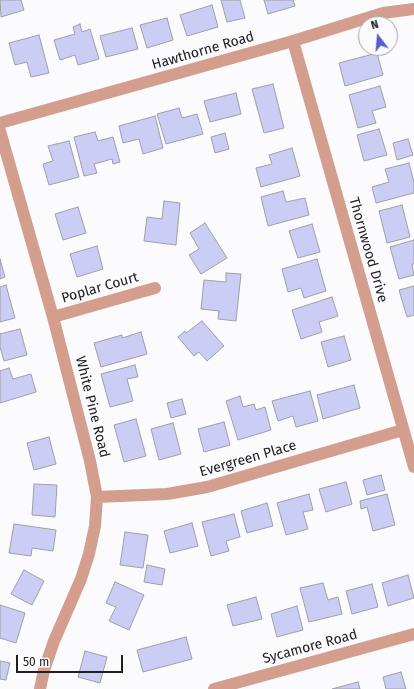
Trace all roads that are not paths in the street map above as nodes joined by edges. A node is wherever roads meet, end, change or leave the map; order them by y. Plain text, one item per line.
1 (414, 9) edge
2 (293, 41) junction
3 (0, 123) edge
4 (0, 131) edge
5 (155, 288) dead end
6 (53, 317) junction
7 (403, 430) junction
8 (414, 467) edge
9 (97, 497) junction
10 (414, 634) edge
11 (40, 689) edge
12 (214, 689) edge

1 - 2 street, Hawthorne Road
2 - 3 street, Hawthorne Road
2 - 7 street, Thornwood Drive
4 - 6 street, White Pine Road
5 - 6 street, Poplar Court
6 - 9 street, White Pine Road
7 - 8 street, Thornwood Drive
7 - 9 street, Evergreen Place
9 - 11 street, White Pine Road
10 - 12 street, Sycamore Road

